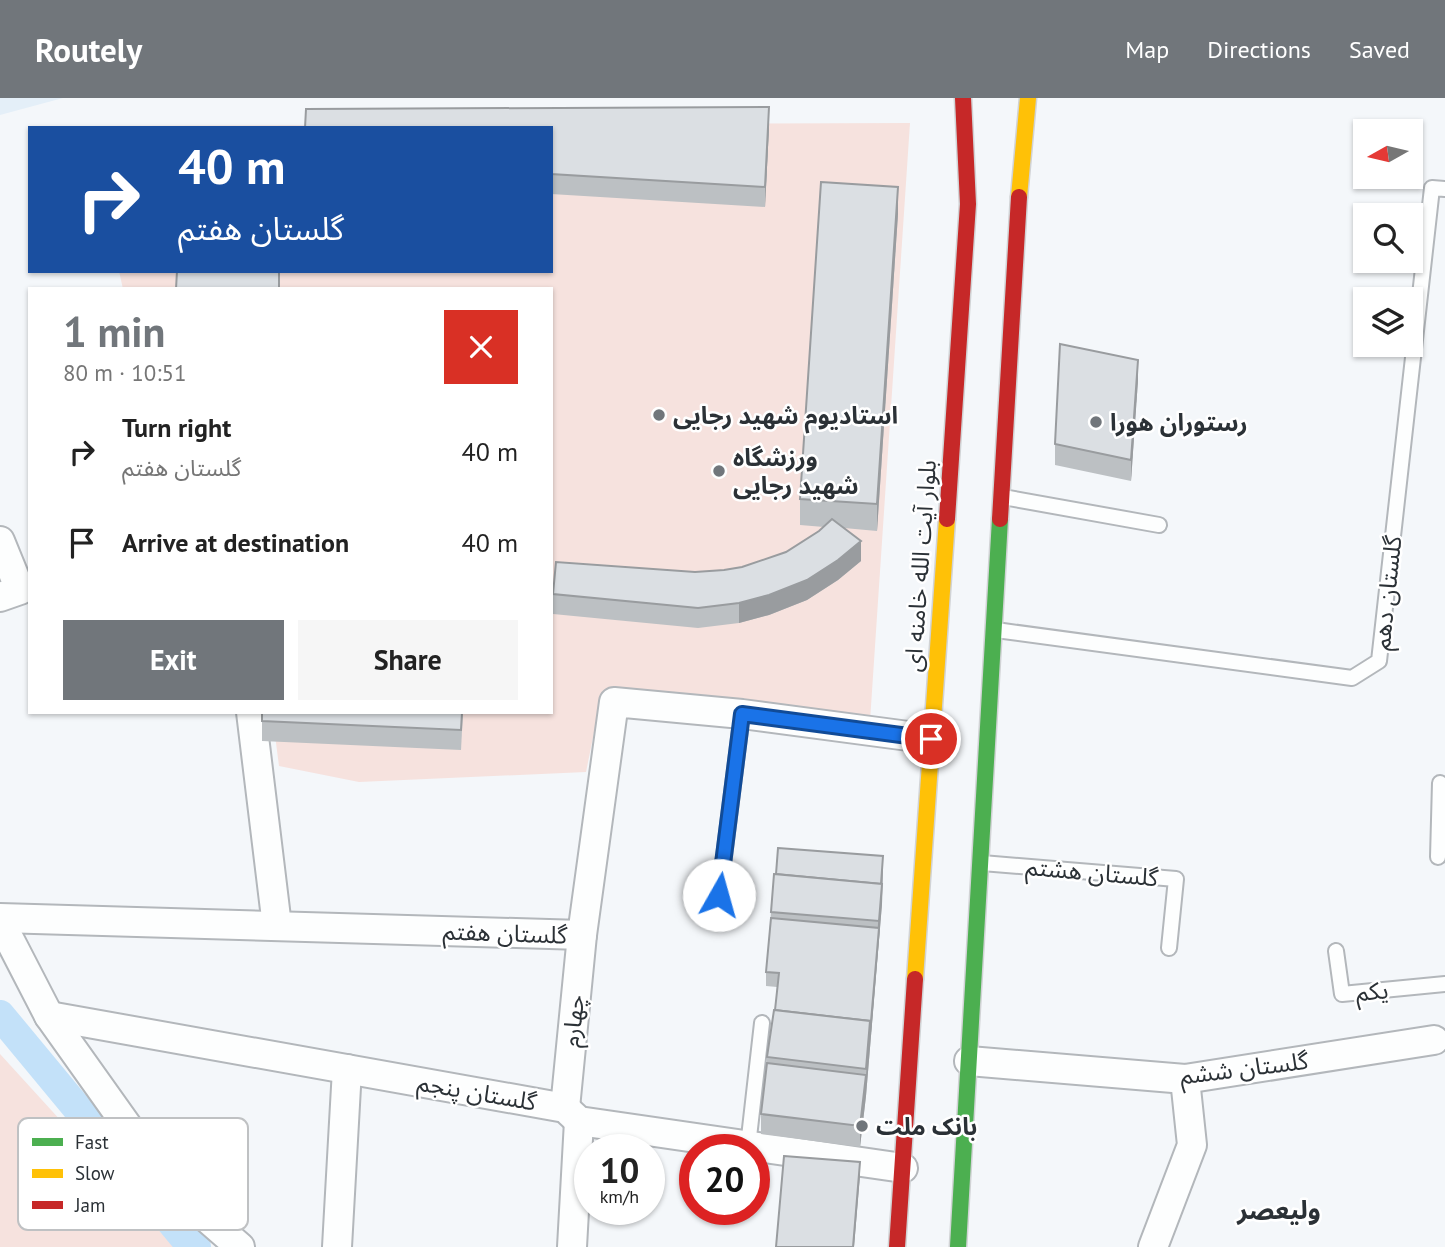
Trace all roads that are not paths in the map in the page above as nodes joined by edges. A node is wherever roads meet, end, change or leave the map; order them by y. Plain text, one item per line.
1 (962, 98) edge
2 (978, 98) edge
3 (1028, 98) edge
4 (1445, 189) edge
5 (968, 204) junction
6 (1002, 497) junction
7 (1159, 525) dead end
8 (0, 541) edge
9 (10, 594) edge
10 (994, 630) junction
11 (251, 714) edge
12 (742, 714) junction
13 (931, 739) junction
14 (1440, 783) dead end
15 (1442, 810) edge
16 (1438, 856) dead end
17 (981, 863) junction
18 (0, 920) edge
19 (716, 920) dead end
20 (277, 926) junction
21 (582, 935) junction
22 (1169, 948) dead end
23 (1336, 951) dead end
24 (1445, 984) edge
25 (49, 1016) junction
26 (762, 1023) dead end
27 (1434, 1040) dead end
28 (969, 1061) junction
29 (347, 1069) junction
30 (1185, 1079) junction
31 (572, 1114) junction
32 (122, 1118) edge
33 (682, 1134) edge
34 (749, 1134) edge
35 (770, 1149) edge
36 (903, 1168) junction
37 (220, 1230) edge
38 (240, 1247) edge
39 (337, 1247) edge
40 (572, 1247) edge
41 (897, 1247) edge
42 (958, 1247) edge
43 (1153, 1247) edge

1 - 5 main road, بلوار آیت الله خامنه ای
2 - 5 main road
3 - 6 main road
4 - 10 lane, گلستان دهم
5 - 13 main road, بلوار آیت الله خامنه ای
6 - 7 lane
6 - 10 main road
8 - 9 street
10 - 17 main road
11 - 20 street
12 - 13 street, گلستان هفتم
12 - 19 lane
12 - 21 street, گلستان هفتم
13 - 36 main road, بلوار آیت الله خامنه ای
14 - 15 lane
15 - 16 lane
17 - 22 lane, گلستان هشتم
17 - 28 main road
18 - 20 street, گلستان هفتم
18 - 25 street
20 - 21 street, گلستان هفتم
21 - 31 street, چهارم
23 - 24 lane, یکم
25 - 29 street, گلستان پنجم
25 - 32 street
26 - 34 lane
27 - 30 street, گلستان ششم
28 - 30 street, گلستان ششم
28 - 42 main road
29 - 31 street, گلستان پنجم
29 - 39 street
30 - 43 street
31 - 33 street, گلستان پنجم
31 - 40 street, چهارم
35 - 36 street, گلستان پنجم
36 - 41 main road, بلوار آیت الله خامنه ای
37 - 38 street

